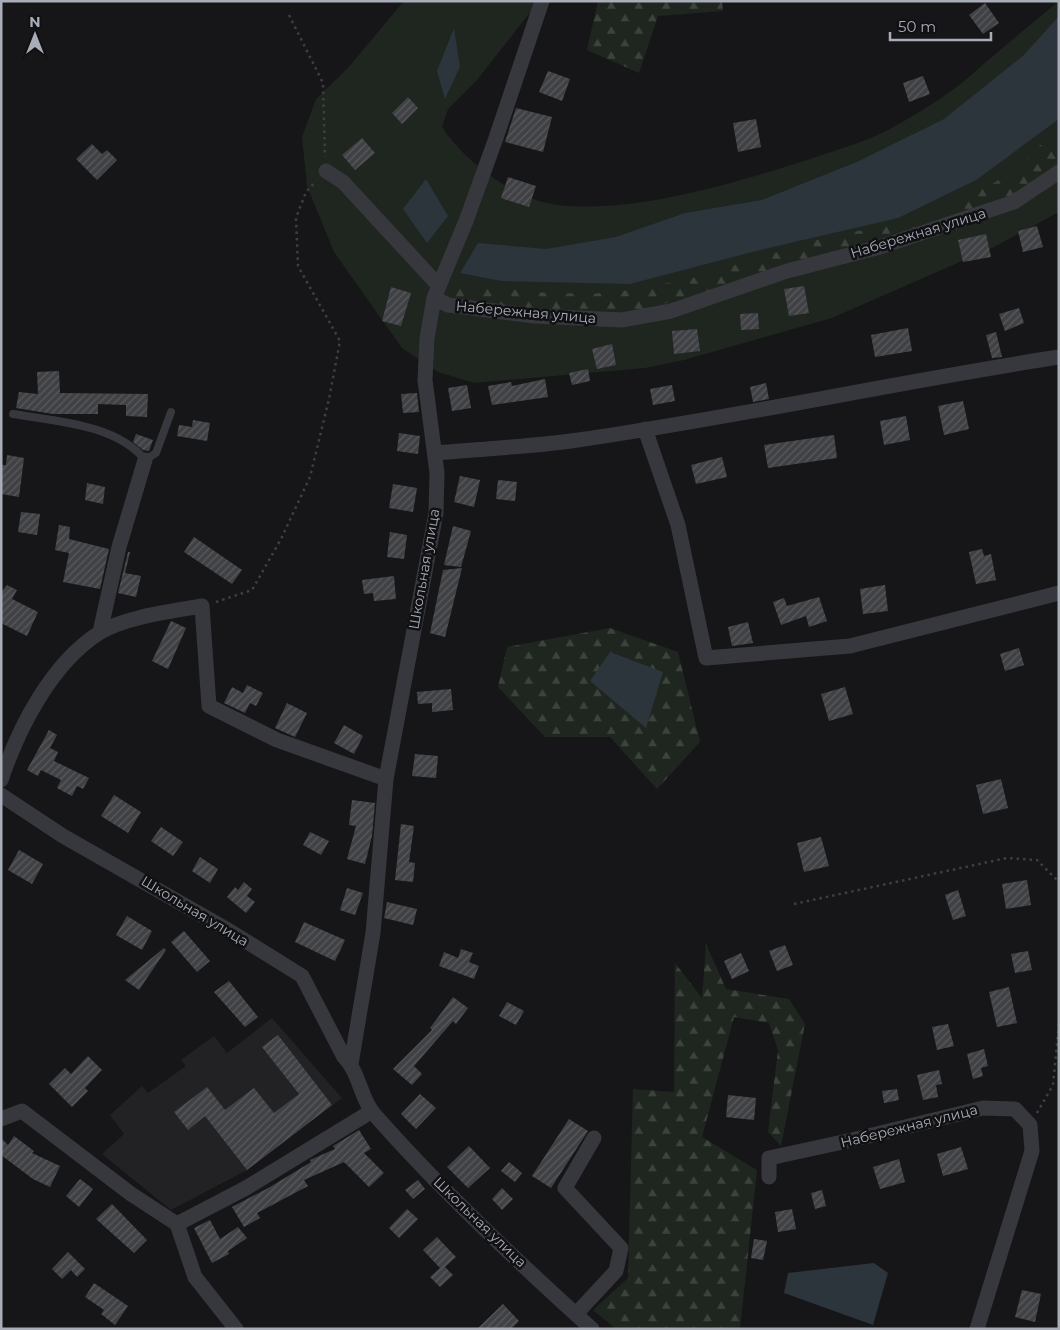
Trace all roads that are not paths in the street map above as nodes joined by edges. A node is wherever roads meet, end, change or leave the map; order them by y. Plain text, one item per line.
1 (542, 1) edge
2 (326, 171) road end
3 (1059, 172) edge
4 (437, 292) junction
5 (1059, 357) edge
6 (171, 412) dead end
7 (13, 414) dead end
8 (645, 429) junction
9 (435, 453) junction
10 (145, 460) junction
11 (1059, 593) edge
12 (100, 632) junction
13 (386, 779) junction
14 (1, 780) edge
15 (1, 795) edge
16 (351, 1064) junction
17 (372, 1112) junction
18 (1, 1119) edge
19 (594, 1138) dead end
20 (769, 1177) dead end
21 (177, 1224) junction
22 (576, 1314) junction
23 (236, 1329) edge
24 (592, 1329) edge
25 (976, 1329) edge

1 - 4 street
2 - 4 street
3 - 4 street, Набережная улица
4 - 9 street, Школьная улица
5 - 8 street
6 - 10 lane
7 - 10 lane
8 - 9 street
8 - 11 street
9 - 13 street, Школьная улица
10 - 12 street
12 - 13 street
12 - 14 street
13 - 16 street, Школьная улица
15 - 16 street, Школьная улица
16 - 17 street, Школьная улица
17 - 21 street
17 - 22 street, Школьная улица
18 - 21 street
19 - 22 street
20 - 25 street, Набережная улица
21 - 23 street
22 - 24 street, Школьная улица

